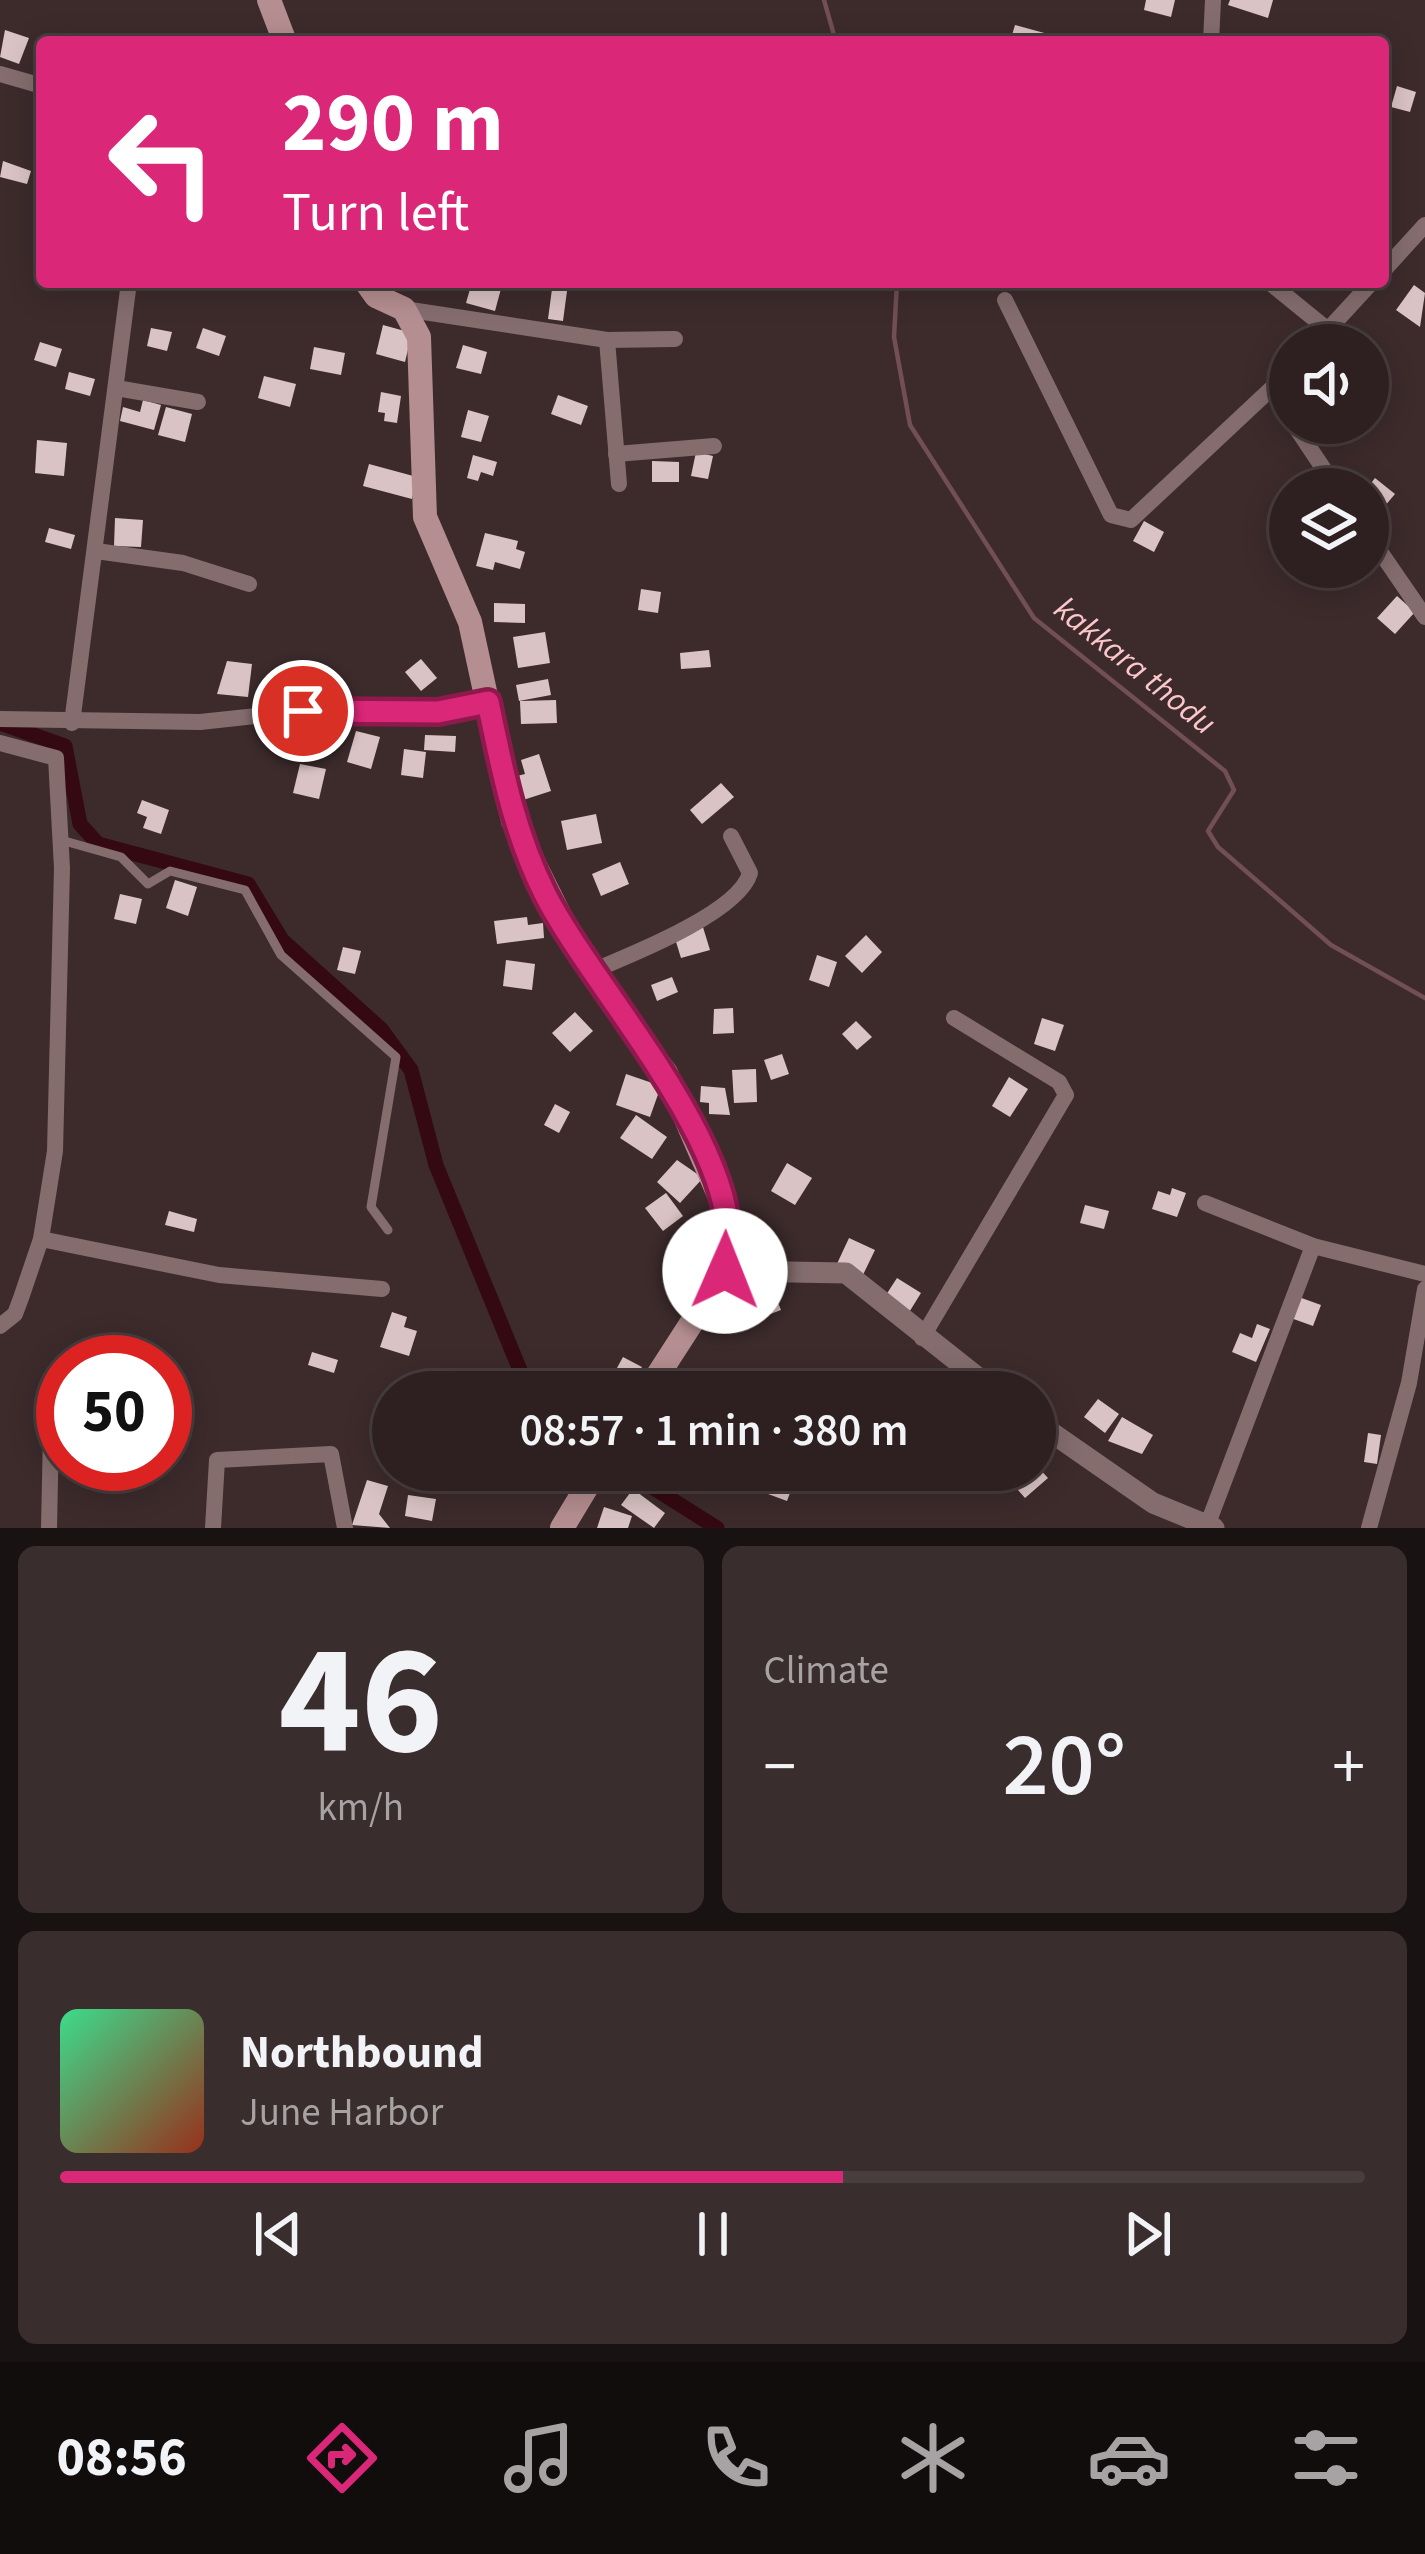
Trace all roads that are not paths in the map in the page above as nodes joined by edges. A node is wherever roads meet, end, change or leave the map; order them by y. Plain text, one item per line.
1 (269, 0) edge
2 (1213, 0) edge
3 (283, 36) edge
4 (1211, 36) edge
5 (0, 74) edge
6 (36, 84) edge
7 (1425, 225) edge
8 (1389, 264) edge
9 (128, 288) edge
10 (370, 288) edge
11 (1276, 288) edge
12 (1366, 288) edge
13 (1004, 300) dead end
14 (404, 309) junction
15 (1320, 324) edge
16 (1334, 324) edge
17 (675, 339) dead end
18 (607, 340) junction
19 (116, 388) junction
20 (1269, 393) edge
21 (198, 402) dead end
22 (714, 446) dead end
23 (616, 454) junction
24 (619, 484) dead end
25 (96, 551) junction
26 (1389, 564) edge
27 (249, 584) dead end
28 (1425, 616) edge
29 (488, 702) junction
30 (0, 719) edge
31 (72, 723) junction
32 (0, 743) edge
33 (731, 836) dead end
34 (62, 840) junction
35 (590, 972) junction
36 (954, 1018) dead end
37 (1205, 1203) dead end
38 (388, 1230) dead end
39 (41, 1239) junction
40 (1313, 1246) junction
41 (725, 1271) junction
42 (1425, 1274) edge
43 (382, 1289) dead end
44 (1425, 1289) edge
45 (0, 1326) edge
46 (922, 1338) junction
47 (661, 1371) edge
48 (967, 1371) edge
49 (1056, 1437) edge
50 (50, 1491) edge
51 (584, 1491) edge
52 (1210, 1527) edge
53 (49, 1528) edge
54 (213, 1528) edge
55 (345, 1528) edge
56 (562, 1528) edge
57 (1369, 1528) edge

1 - 3 main road
2 - 4 street
5 - 6 street
7 - 8 street
9 - 19 street
10 - 14 main road
11 - 15 street
12 - 16 street
13 - 20 street
14 - 18 street
14 - 29 main road
17 - 18 street
18 - 23 street
19 - 21 street
19 - 25 street
22 - 23 street
23 - 24 street
25 - 27 street
25 - 31 street
26 - 28 street
29 - 31 street
29 - 35 main road
30 - 31 street
32 - 34 street
33 - 35 street
34 - 38 lane
34 - 39 street
35 - 41 main road
36 - 46 street
37 - 40 street
39 - 43 street
39 - 45 street
40 - 42 street
40 - 52 street
41 - 46 street
41 - 47 main road
44 - 57 street
46 - 48 street
49 - 52 street
50 - 53 street
51 - 56 main road
54 - 55 street

